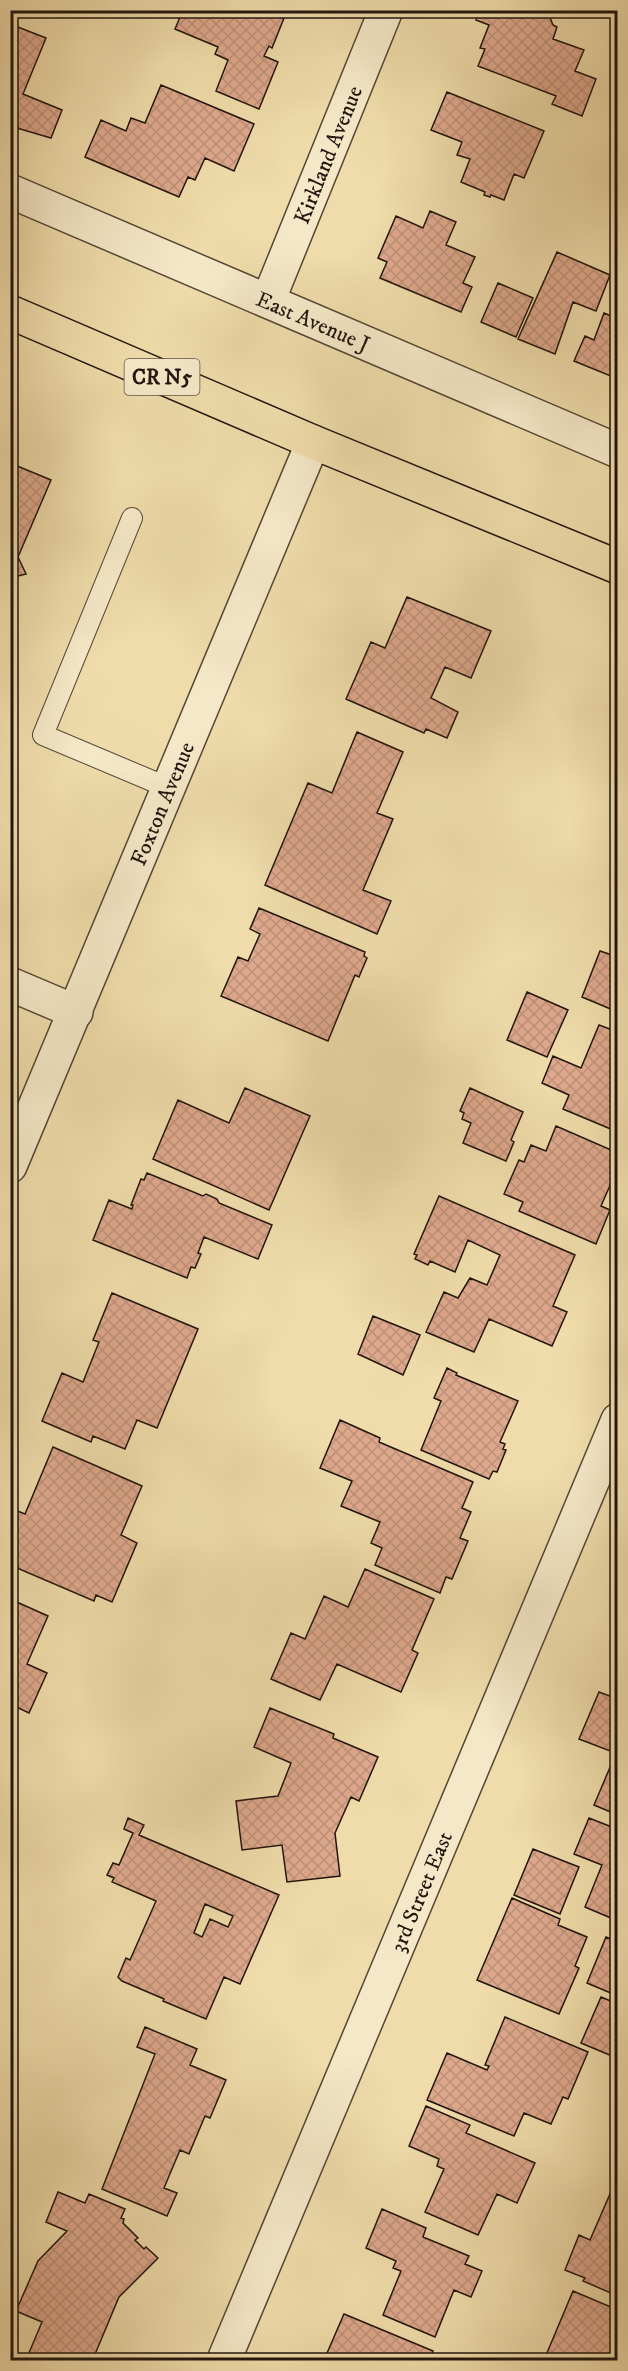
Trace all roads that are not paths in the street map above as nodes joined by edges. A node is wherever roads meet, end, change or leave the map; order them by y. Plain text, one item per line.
1 (386, 10) edge
2 (10, 192) edge
3 (268, 301) junction
4 (10, 312) edge
5 (313, 442) junction
6 (618, 451) edge
7 (132, 518) dead end
8 (618, 567) edge
9 (169, 788) junction
10 (10, 984) edge
11 (76, 1012) junction
12 (10, 1166) edge
13 (618, 1420) edge
14 (224, 2361) edge

1 - 3 street, Kirkland Avenue
2 - 3 street, East Avenue J
3 - 6 street, East Avenue J
4 - 5 main road, CR N5
5 - 8 main road, CR N5
5 - 9 street, Foxton Avenue
7 - 9 lane
9 - 11 street, Foxton Avenue
10 - 11 street
11 - 12 street, Foxton Avenue
13 - 14 street, 3rd Street East

